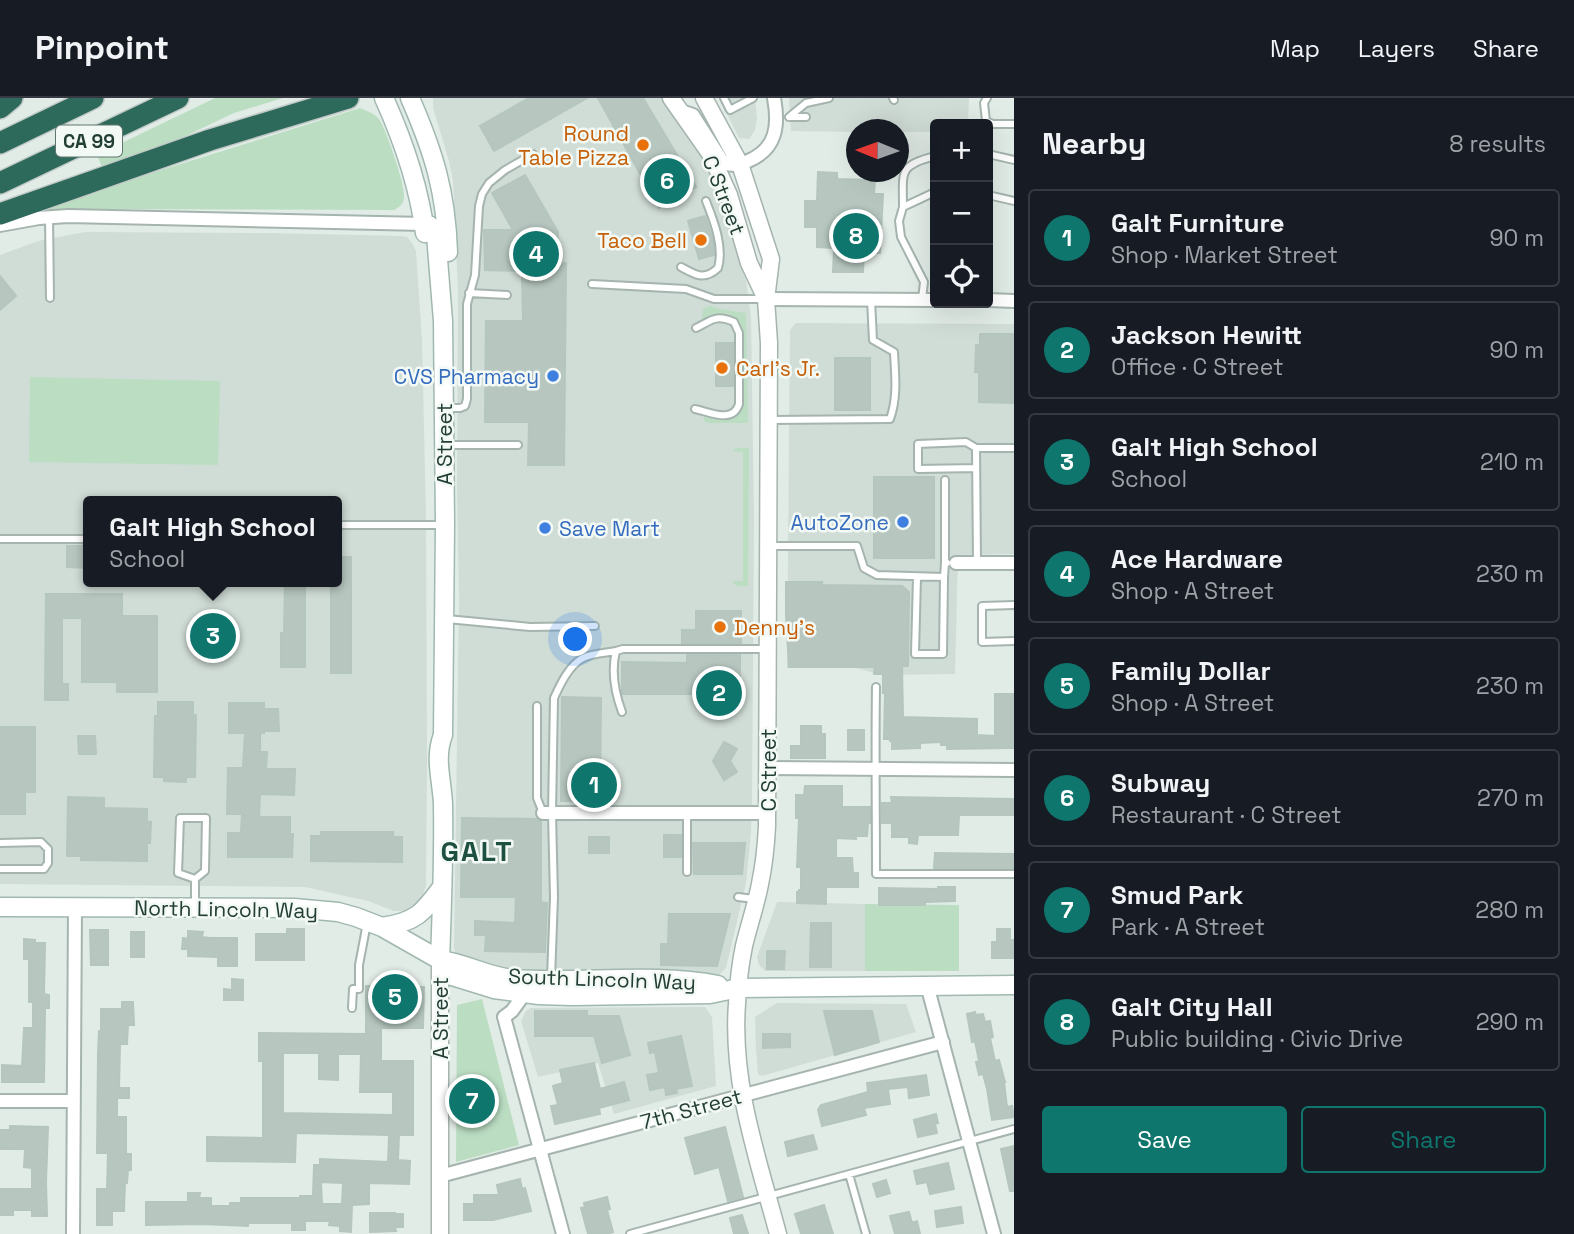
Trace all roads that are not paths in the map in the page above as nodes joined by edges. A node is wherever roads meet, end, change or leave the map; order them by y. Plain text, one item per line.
1 (12, 98) edge
2 (93, 98) edge
3 (178, 98) edge
4 (348, 98) edge
5 (384, 98) edge
6 (410, 98) edge
7 (704, 98) edge
8 (724, 98) edge
9 (753, 98) edge
10 (774, 98) edge
11 (829, 98) edge
12 (987, 98) edge
13 (801, 102) edge
14 (676, 105) edge
15 (0, 108) edge
16 (783, 117) junction
17 (806, 117) dead end
18 (1014, 124) edge
19 (0, 143) edge
20 (533, 154) dead end
21 (993, 156) edge
22 (930, 157) edge
23 (1014, 160) edge
24 (740, 164) junction
25 (0, 183) edge
26 (930, 194) edge
27 (993, 196) edge
28 (706, 201) dead end
29 (1014, 201) edge
30 (902, 207) junction
31 (0, 214) edge
32 (49, 217) junction
33 (424, 223) junction
34 (0, 225) edge
35 (681, 267) dead end
36 (592, 284) dead end
37 (469, 293) junction
38 (507, 295) dead end
39 (50, 298) dead end
40 (766, 299) junction
41 (871, 299) junction
42 (929, 300) edge
43 (993, 300) edge
44 (1014, 301) edge
45 (443, 321) junction
46 (696, 328) dead end
47 (444, 408) junction
48 (695, 409) dead end
49 (769, 420) junction
50 (444, 445) junction
51 (518, 445) dead end
52 (976, 448) junction
53 (1014, 448) edge
54 (976, 468) junction
55 (945, 480) dead end
56 (342, 525) edge
57 (445, 525) junction
58 (0, 539) edge
59 (83, 540) edge
60 (769, 546) junction
61 (950, 563) junction
62 (977, 563) junction
63 (1014, 563) edge
64 (917, 577) junction
65 (944, 577) junction
66 (1014, 605) edge
67 (444, 619) junction
68 (595, 626) dead end
69 (1014, 641) edge
70 (768, 649) junction
71 (616, 652) junction
72 (876, 687) dead end
73 (537, 706) dead end
74 (622, 712) dead end
75 (768, 768) junction
76 (877, 769) junction
77 (1014, 770) edge
78 (547, 813) junction
79 (687, 813) junction
80 (768, 813) junction
81 (0, 843) edge
82 (0, 869) edge
83 (687, 872) dead end
84 (1014, 874) edge
85 (195, 879) junction
86 (442, 887) junction
87 (738, 897) dead end
88 (756, 900) junction
89 (0, 906) edge
90 (75, 906) junction
91 (195, 908) junction
92 (375, 924) junction
93 (440, 960) junction
94 (551, 980) junction
95 (927, 985) junction
96 (1014, 985) edge
97 (739, 988) junction
98 (525, 993) junction
99 (352, 1008) dead end
100 (943, 1042) junction
101 (742, 1095) junction
102 (0, 1101) edge
103 (74, 1101) junction
104 (1014, 1129) edge
105 (970, 1141) junction
106 (540, 1150) junction
107 (849, 1174) junction
108 (440, 1176) junction
109 (768, 1196) junction
110 (73, 1234) edge
111 (440, 1234) edge
112 (563, 1234) edge
113 (630, 1234) edge
114 (778, 1234) edge
115 (866, 1234) edge
116 (994, 1234) edge

1 - 15 highway
2 - 19 highway, CA 99
3 - 25 highway, CA 99
4 - 31 highway
5 - 33 main road, A Street
6 - 45 main road, A Street
7 - 24 street, C Street
8 - 9 lane
10 - 16 street
11 - 13 lane
12 - 18 lane
13 - 16 lane
14 - 24 street
14 - 40 street, C Street
16 - 17 lane
16 - 24 street
20 - 37 lane
21 - 23 lane
22 - 30 lane
24 - 40 street, C Street
26 - 30 lane
27 - 29 lane
28 - 35 lane
30 - 42 lane
32 - 33 street
32 - 34 street
32 - 39 lane
33 - 45 main road, A Street
36 - 40 lane
37 - 38 lane
37 - 47 lane
40 - 41 street
40 - 49 street, C Street
41 - 42 street
41 - 49 lane
43 - 44 street
45 - 47 main road, A Street
46 - 48 lane
47 - 50 main road, A Street
49 - 60 street, C Street
50 - 51 lane
50 - 57 main road, A Street
52 - 53 lane
52 - 54 lane
52 - 54 lane
54 - 62 lane
55 - 61 lane
56 - 57 lane
57 - 67 main road, A Street
58 - 59 lane
60 - 64 lane
60 - 70 street, C Street
61 - 62 street
61 - 65 lane
62 - 63 street
64 - 65 lane
64 - 65 lane
66 - 69 lane
67 - 68 lane
67 - 86 main road, A Street
70 - 71 lane
70 - 75 street, C Street
71 - 74 lane
71 - 78 lane
72 - 76 lane
73 - 78 lane
75 - 76 street
75 - 80 street, C Street
76 - 77 street
76 - 84 lane
78 - 79 street
78 - 94 lane
79 - 80 street
79 - 83 lane
80 - 88 street, C Street
81 - 82 lane
85 - 85 lane
85 - 91 lane
86 - 92 main road
86 - 93 main road, A Street
87 - 88 lane
88 - 97 street, C Street
89 - 90 main road, North Lincoln Way
90 - 91 main road, North Lincoln Way
90 - 103 street
91 - 92 main road, North Lincoln Way
92 - 93 main road, North Lincoln Way
92 - 99 lane
93 - 94 main road, South Lincoln Way
93 - 98 main road, South Lincoln Way
93 - 108 street, A Street
94 - 97 main road, South Lincoln Way
95 - 96 main road, South Lincoln Way
95 - 97 main road, South Lincoln Way
95 - 100 street
97 - 98 main road, South Lincoln Way
97 - 101 street, C Street
98 - 106 street
100 - 101 street, 7th Street
100 - 105 street
101 - 106 street, 7th Street
101 - 109 street, C Street
102 - 103 street
103 - 110 street
104 - 105 lane
105 - 107 lane
105 - 116 street
106 - 108 street, 7th Street
106 - 112 street
107 - 109 lane
107 - 115 lane
108 - 111 street, A Street
109 - 113 lane
109 - 114 street, C Street

